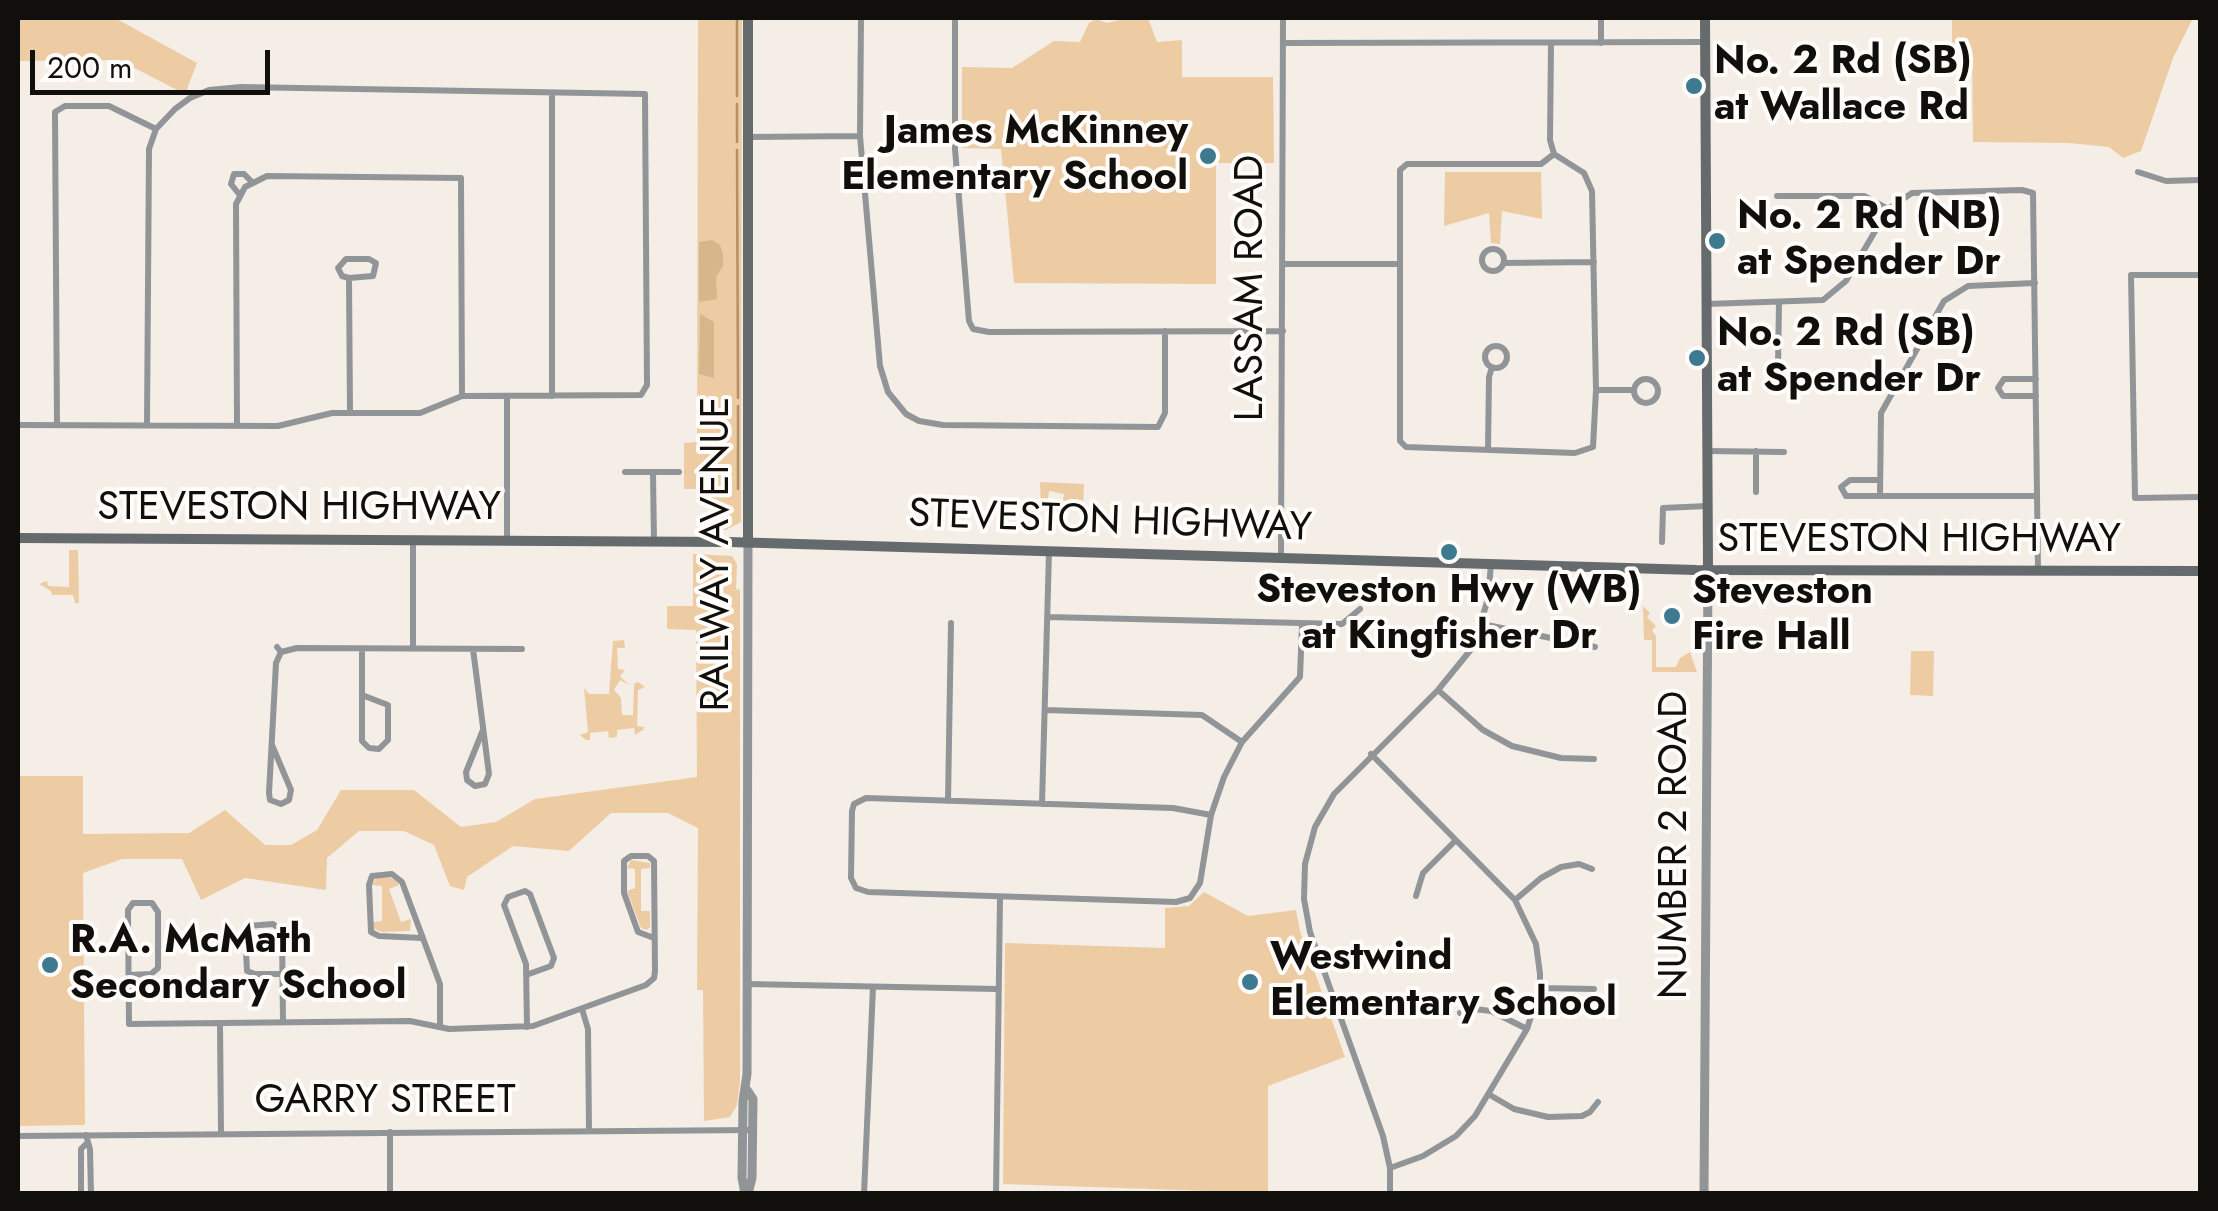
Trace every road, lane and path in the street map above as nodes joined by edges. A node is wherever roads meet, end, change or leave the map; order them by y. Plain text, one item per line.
1 (748, 18) edge
2 (861, 18) edge
3 (955, 18) edge
4 (1283, 18) edge
5 (1601, 18) edge
6 (1705, 18) edge
7 (1705, 42) junction
8 (1283, 43) junction
9 (1552, 43) junction
10 (1602, 43) junction
11 (552, 94) junction
12 (156, 130) junction
13 (860, 136) junction
14 (748, 137) junction
15 (1554, 154) junction
16 (1590, 166) dead end
17 (2138, 172) dead end
18 (1584, 173) junction
19 (2200, 180) edge
20 (252, 182) junction
21 (239, 194) junction
22 (1777, 196) dead end
23 (1888, 209) junction
24 (1504, 262) dead end
25 (1594, 262) junction
26 (1283, 264) junction
27 (1400, 264) junction
28 (2200, 275) edge
29 (349, 278) junction
30 (2035, 284) junction
31 (1706, 304) junction
32 (1779, 304) junction
33 (1165, 330) junction
34 (1283, 331) junction
35 (1778, 366) dead end
36 (1492, 367) dead end
37 (2036, 379) junction
38 (1596, 390) junction
39 (1634, 390) dead end
40 (462, 396) junction
41 (507, 396) junction
42 (552, 396) junction
43 (2036, 396) junction
44 (350, 412) junction
45 (147, 424) junction
46 (18, 425) edge
47 (57, 425) junction
48 (237, 425) junction
49 (1488, 450) junction
50 (1707, 451) junction
51 (1756, 451) junction
52 (1784, 452) dead end
53 (625, 472) dead end
54 (679, 472) dead end
55 (653, 474) junction
56 (1880, 480) junction
57 (1756, 492) dead end
58 (1880, 496) junction
59 (2037, 496) junction
60 (2200, 497) edge
61 (1707, 506) junction
62 (18, 538) edge
63 (412, 540) junction
64 (507, 540) junction
65 (654, 542) junction
66 (1662, 542) dead end
67 (748, 543) junction
68 (1049, 552) junction
69 (1281, 559) junction
70 (1491, 564) junction
71 (1708, 570) junction
72 (2038, 571) junction
73 (2200, 571) edge
74 (1360, 608) dead end
75 (1048, 617) junction
76 (951, 623) dead end
77 (1482, 624) junction
78 (1302, 625) junction
79 (1595, 647) dead end
80 (362, 649) junction
81 (413, 649) junction
82 (473, 649) junction
83 (522, 649) dead end
84 (1438, 690) junction
85 (362, 695) junction
86 (1045, 710) junction
87 (483, 730) junction
88 (1242, 742) junction
89 (272, 745) junction
90 (1372, 754) junction
91 (1594, 759) dead end
92 (948, 800) junction
93 (1042, 804) junction
94 (1212, 815) junction
95 (1455, 840) junction
96 (1592, 868) dead end
97 (1000, 896) junction
98 (1416, 896) dead end
99 (1515, 900) junction
100 (422, 938) junction
101 (654, 938) junction
102 (282, 974) junction
103 (129, 975) junction
104 (526, 975) junction
105 (747, 984) junction
106 (873, 986) junction
107 (1540, 988) junction
108 (1594, 988) dead end
109 (997, 990) junction
110 (582, 1009) junction
111 (1460, 1013) dead end
112 (283, 1022) junction
113 (220, 1023) junction
114 (440, 1027) junction
115 (527, 1027) junction
116 (1527, 1028) junction
117 (1490, 1096) junction
118 (1598, 1102) dead end
119 (748, 1130) junction
120 (390, 1132) junction
121 (589, 1132) junction
122 (221, 1133) junction
123 (18, 1136) edge
124 (86, 1140) junction
125 (1390, 1168) junction
126 (81, 1194) edge
127 (90, 1194) edge
128 (390, 1194) edge
129 (746, 1194) edge
130 (864, 1194) edge
131 (996, 1194) edge
132 (1390, 1194) edge
133 (1704, 1194) edge

1 - 14 main road, RAILWAY AVENUE
2 - 13 street
3 - 33 street
4 - 8 street, LASSAM ROAD
5 - 10 street
6 - 7 main road, NUMBER 2 ROAD
7 - 10 street
7 - 31 main road, NUMBER 2 ROAD
8 - 9 street
8 - 26 street, LASSAM ROAD
9 - 10 street
9 - 15 street
11 - 12 street
11 - 42 street
11 - 42 street
12 - 45 street
12 - 47 street
13 - 14 street
13 - 33 street
14 - 67 main road, RAILWAY AVENUE
15 - 18 street
15 - 27 street
16 - 18 street
17 - 19 street
18 - 25 street
20 - 21 street
20 - 21 street
20 - 40 street
21 - 48 street
22 - 23 street
23 - 30 street
23 - 32 street
24 - 25 street
25 - 38 street
26 - 27 street
26 - 34 street, LASSAM ROAD
27 - 49 street
28 - 60 street
29 - 29 street
29 - 44 street
30 - 37 street
30 - 56 street
31 - 32 street
31 - 50 main road, NUMBER 2 ROAD
32 - 35 street
33 - 34 street
34 - 69 street, LASSAM ROAD
36 - 49 street
37 - 43 street
37 - 43 street
38 - 39 street
38 - 49 street
40 - 41 street
40 - 44 street
41 - 42 street
41 - 64 street
43 - 59 street
44 - 48 street
45 - 47 street
45 - 48 street
46 - 47 street
50 - 51 street
50 - 61 main road, NUMBER 2 ROAD
51 - 52 street
51 - 57 street
53 - 55 street
54 - 55 street
55 - 65 street
56 - 58 street
56 - 58 street
58 - 59 street
59 - 72 street
61 - 66 street
61 - 71 main road, NUMBER 2 ROAD
62 - 63 main road, STEVESTON HIGHWAY
63 - 64 main road, STEVESTON HIGHWAY
63 - 81 street
64 - 65 main road, STEVESTON HIGHWAY
65 - 67 main road, STEVESTON HIGHWAY
67 - 68 main road, STEVESTON HIGHWAY
67 - 105 street, RAILWAY AVENUE
68 - 69 main road, STEVESTON HIGHWAY
68 - 75 street
69 - 70 main road, STEVESTON HIGHWAY
70 - 71 main road, STEVESTON HIGHWAY
70 - 77 street
71 - 72 main road, STEVESTON HIGHWAY
71 - 133 street, NUMBER 2 ROAD
72 - 73 main road, STEVESTON HIGHWAY
74 - 78 street
75 - 78 street
75 - 86 street
76 - 92 street
77 - 79 street
77 - 84 street
78 - 88 street
80 - 81 street
80 - 85 street
80 - 89 street
81 - 82 street
82 - 83 street
82 - 87 street
84 - 90 street
84 - 91 street
85 - 85 street
86 - 88 street
86 - 93 street
87 - 87 street
88 - 94 street
89 - 89 street
90 - 95 street
90 - 125 street
92 - 93 street
92 - 97 street
93 - 94 street
94 - 97 street
95 - 98 street
95 - 99 street
96 - 99 street
97 - 109 street
99 - 107 street
100 - 100 street
100 - 114 street
101 - 101 street
101 - 110 street
102 - 102 street
102 - 112 street
103 - 103 street
103 - 113 street
104 - 104 street
104 - 115 street
105 - 106 street
105 - 119 street, RAILWAY AVENUE
106 - 109 street
106 - 130 street
107 - 108 street
107 - 116 street
109 - 131 street
110 - 115 street
110 - 121 street
111 - 116 street
112 - 113 street
112 - 114 street
113 - 122 street
114 - 115 street
116 - 117 street
117 - 118 street
117 - 125 street
119 - 121 street, GARRY STREET
119 - 129 street, RAILWAY AVENUE
120 - 121 street, GARRY STREET
120 - 122 street, GARRY STREET
120 - 128 street
122 - 124 street, GARRY STREET
123 - 124 street, GARRY STREET
124 - 126 street
124 - 127 street
125 - 132 street

